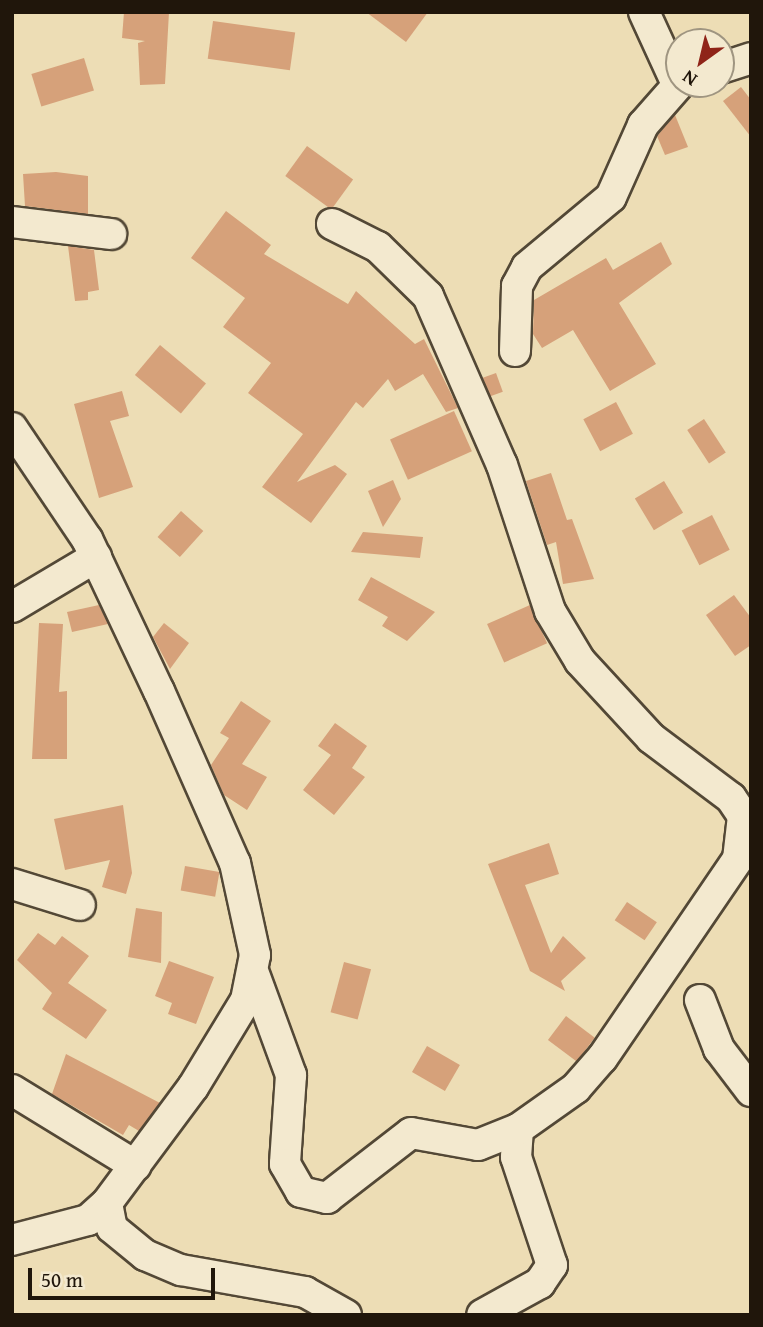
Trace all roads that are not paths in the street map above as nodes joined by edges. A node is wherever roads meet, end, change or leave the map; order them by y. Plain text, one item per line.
1 (644, 12) edge
2 (665, 56) edge
3 (666, 98) edge
4 (12, 222) edge
5 (332, 224) dead end
6 (111, 234) dead end
7 (515, 351) dead end
8 (12, 428) edge
9 (96, 557) junction
10 (12, 607) edge
11 (12, 884) edge
12 (80, 905) dead end
13 (254, 974) junction
14 (700, 1000) dead end
15 (12, 1090) edge
16 (751, 1091) edge
17 (518, 1129) junction
18 (136, 1166) junction
19 (107, 1203) junction
20 (12, 1240) edge
21 (346, 1315) edge
22 (482, 1315) edge

1 - 2 street
3 - 7 street
4 - 6 street
5 - 17 street
8 - 9 street
9 - 10 street
9 - 13 street
11 - 12 street
13 - 17 street
13 - 18 street
14 - 16 street
15 - 18 street
17 - 22 street
18 - 19 street
19 - 20 street
19 - 21 street

